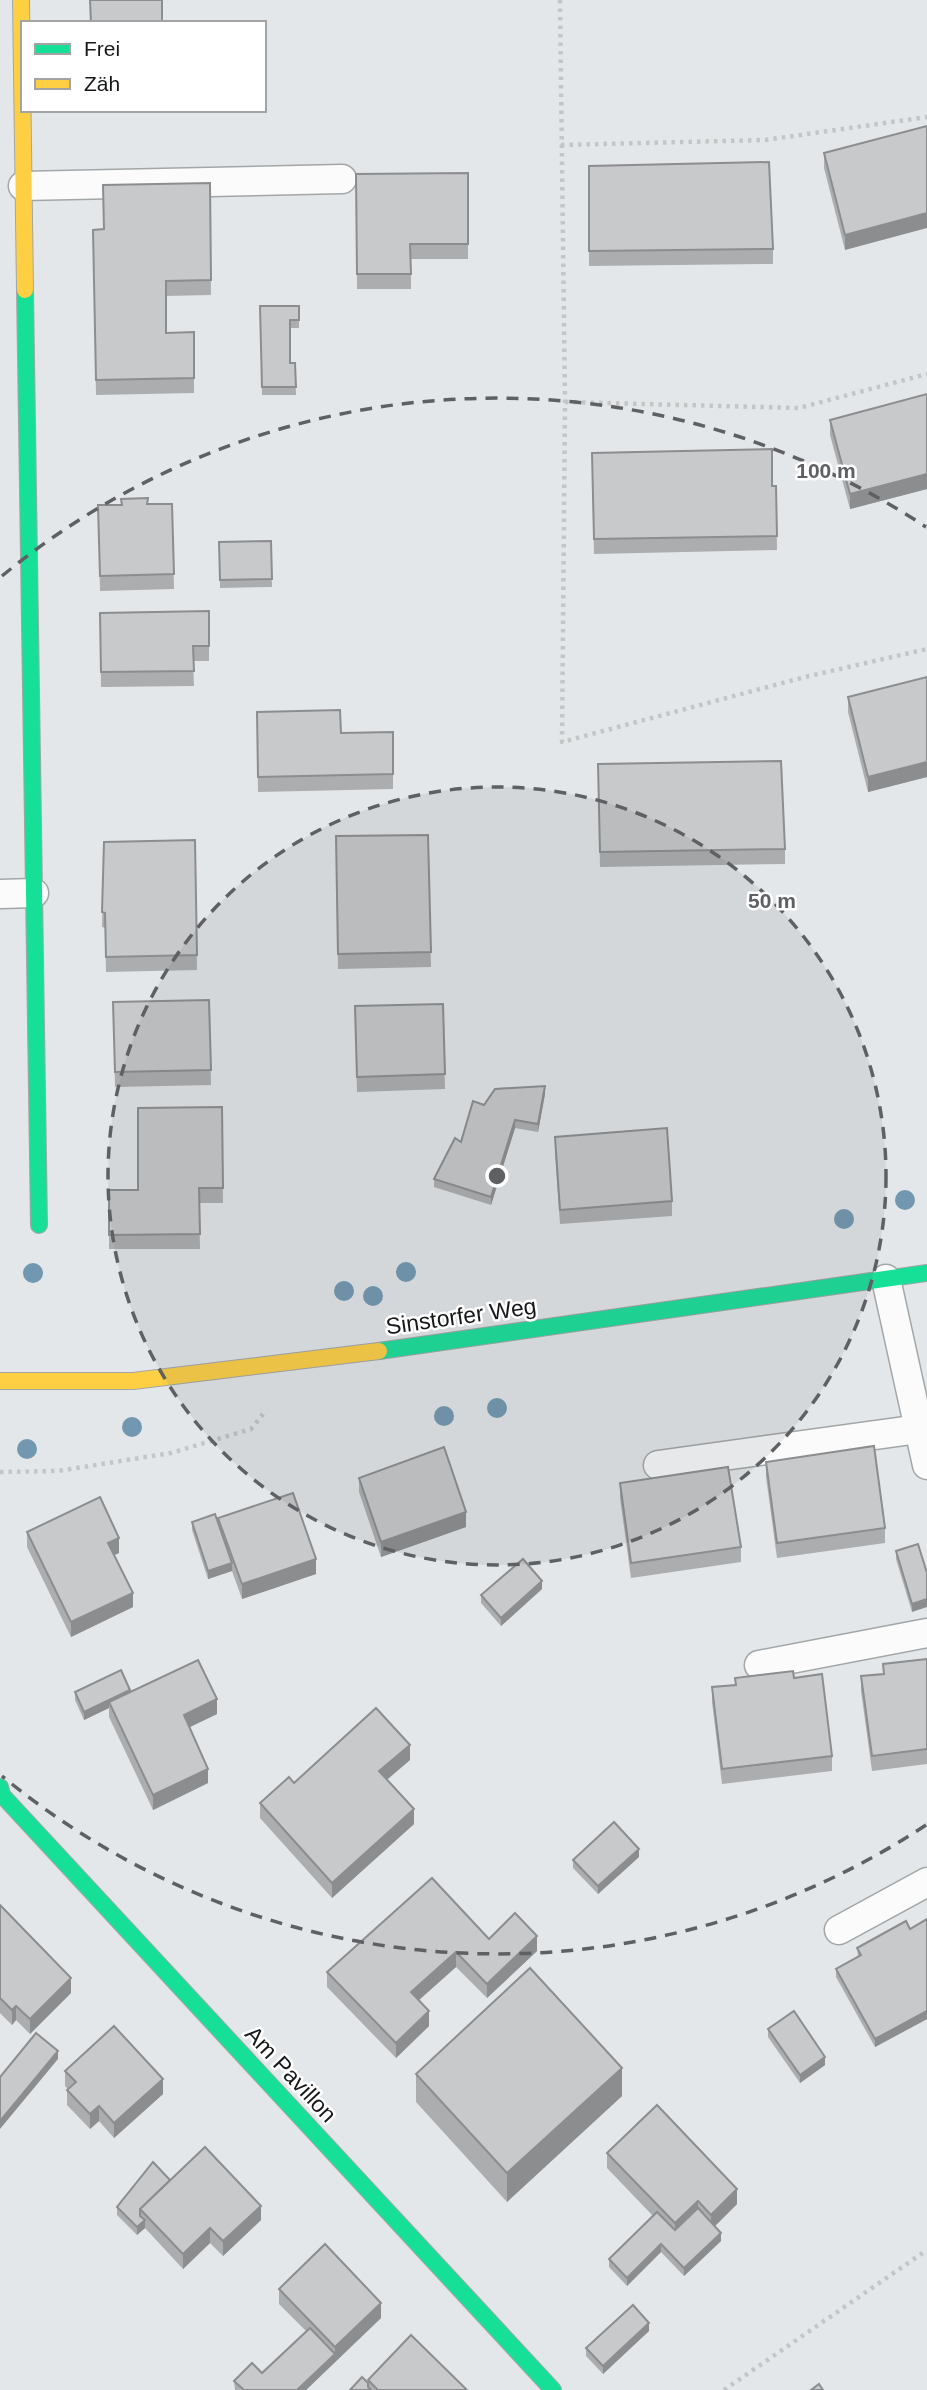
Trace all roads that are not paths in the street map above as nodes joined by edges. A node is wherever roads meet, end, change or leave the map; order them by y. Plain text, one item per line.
1 (21, 0) edge
2 (21, 21) edge
3 (22, 112) edge
4 (342, 179) dead end
5 (23, 186) junction
6 (34, 893) junction
7 (0, 894) edge
8 (39, 1225) dead end
9 (927, 1273) edge
10 (886, 1279) junction
11 (0, 1381) edge
12 (919, 1429) junction
13 (658, 1465) dead end
14 (927, 1465) edge
15 (927, 1633) edge
16 (759, 1665) dead end
17 (0, 1787) edge
18 (927, 1882) edge
19 (839, 1930) dead end
20 (553, 2390) edge

1 - 2 street
3 - 5 street
4 - 5 lane
5 - 6 street
6 - 7 lane
6 - 8 street
9 - 10 street, Sinstorfer Weg
10 - 11 street, Sinstorfer Weg
10 - 12 lane
12 - 13 lane
12 - 14 lane
15 - 16 lane
17 - 20 street, Am Pavillon
18 - 19 lane

